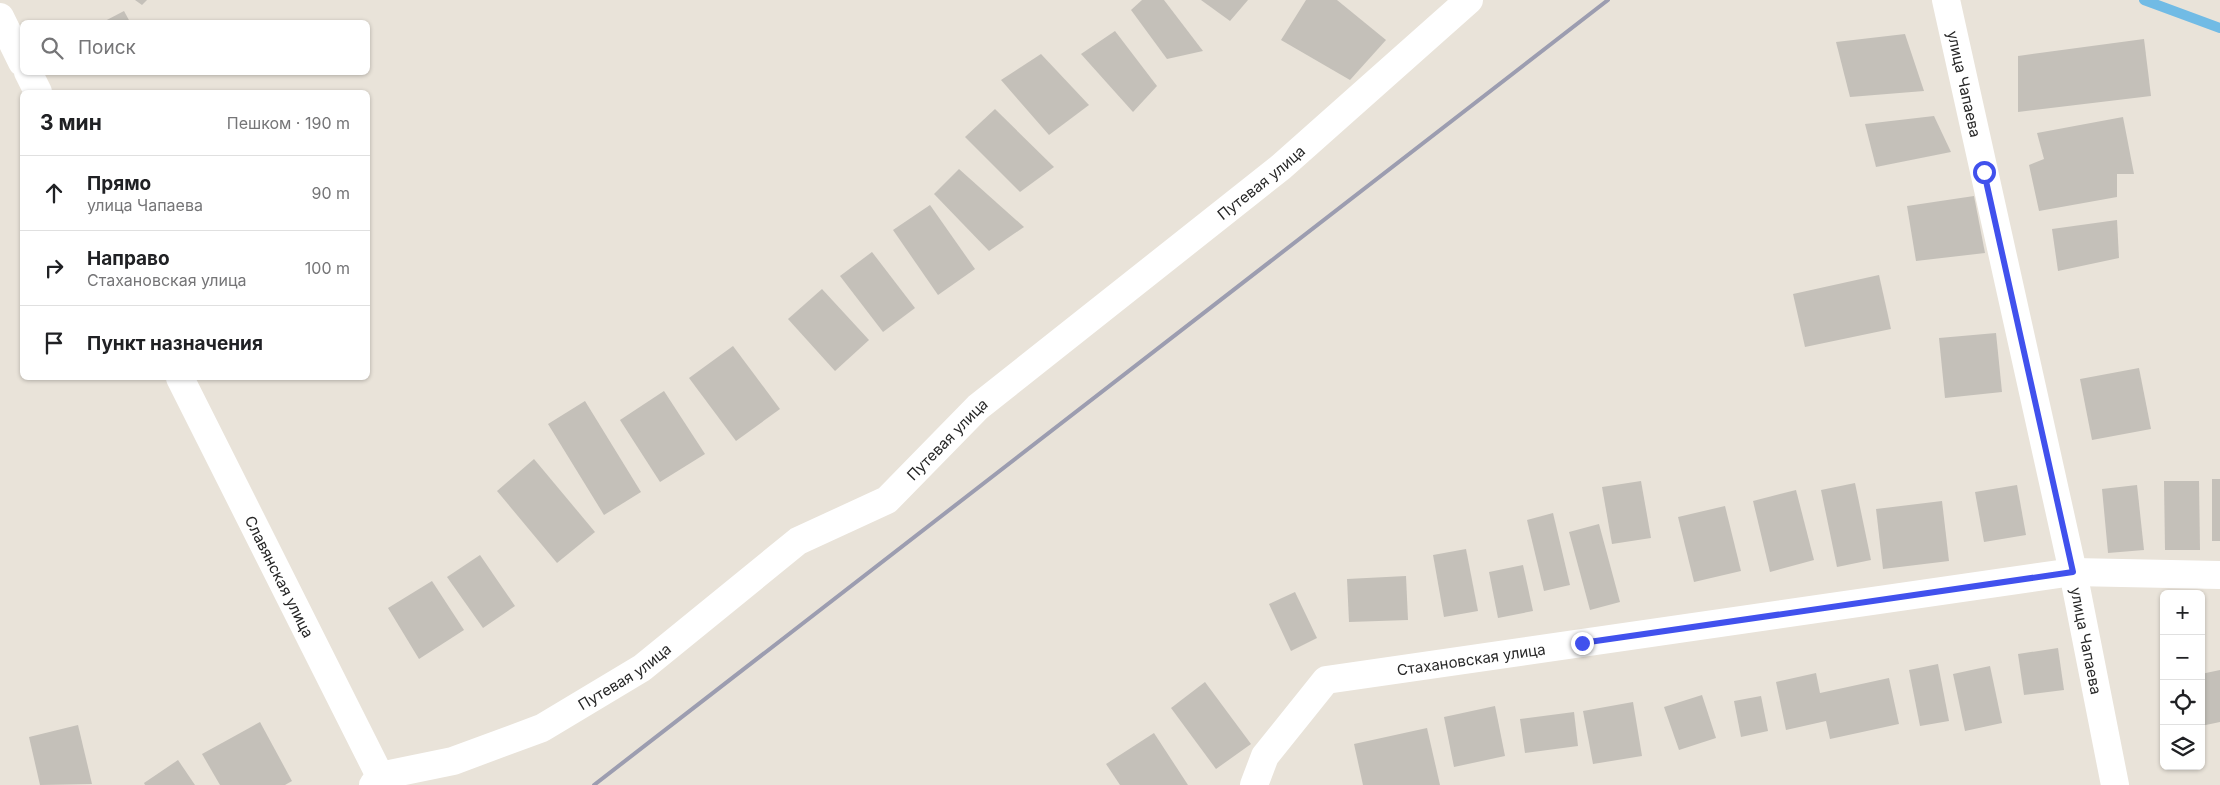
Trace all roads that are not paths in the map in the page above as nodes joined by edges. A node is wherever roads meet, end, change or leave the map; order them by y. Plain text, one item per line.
1 (1469, 0) edge
2 (1946, 0) edge
3 (0, 17) edge
4 (20, 58) edge
5 (30, 75) edge
6 (37, 90) edge
7 (181, 380) edge
8 (2073, 572) junction
9 (2220, 575) edge
10 (376, 780) edge
11 (1254, 785) edge
12 (2115, 785) edge

1 - 10 street, Путевая улица
2 - 8 street, улица Чапаева
3 - 4 street
5 - 6 street
7 - 10 street, Славянская улица
8 - 9 street, Стахановская улица
8 - 11 street, Стахановская улица
8 - 12 street, улица Чапаева

